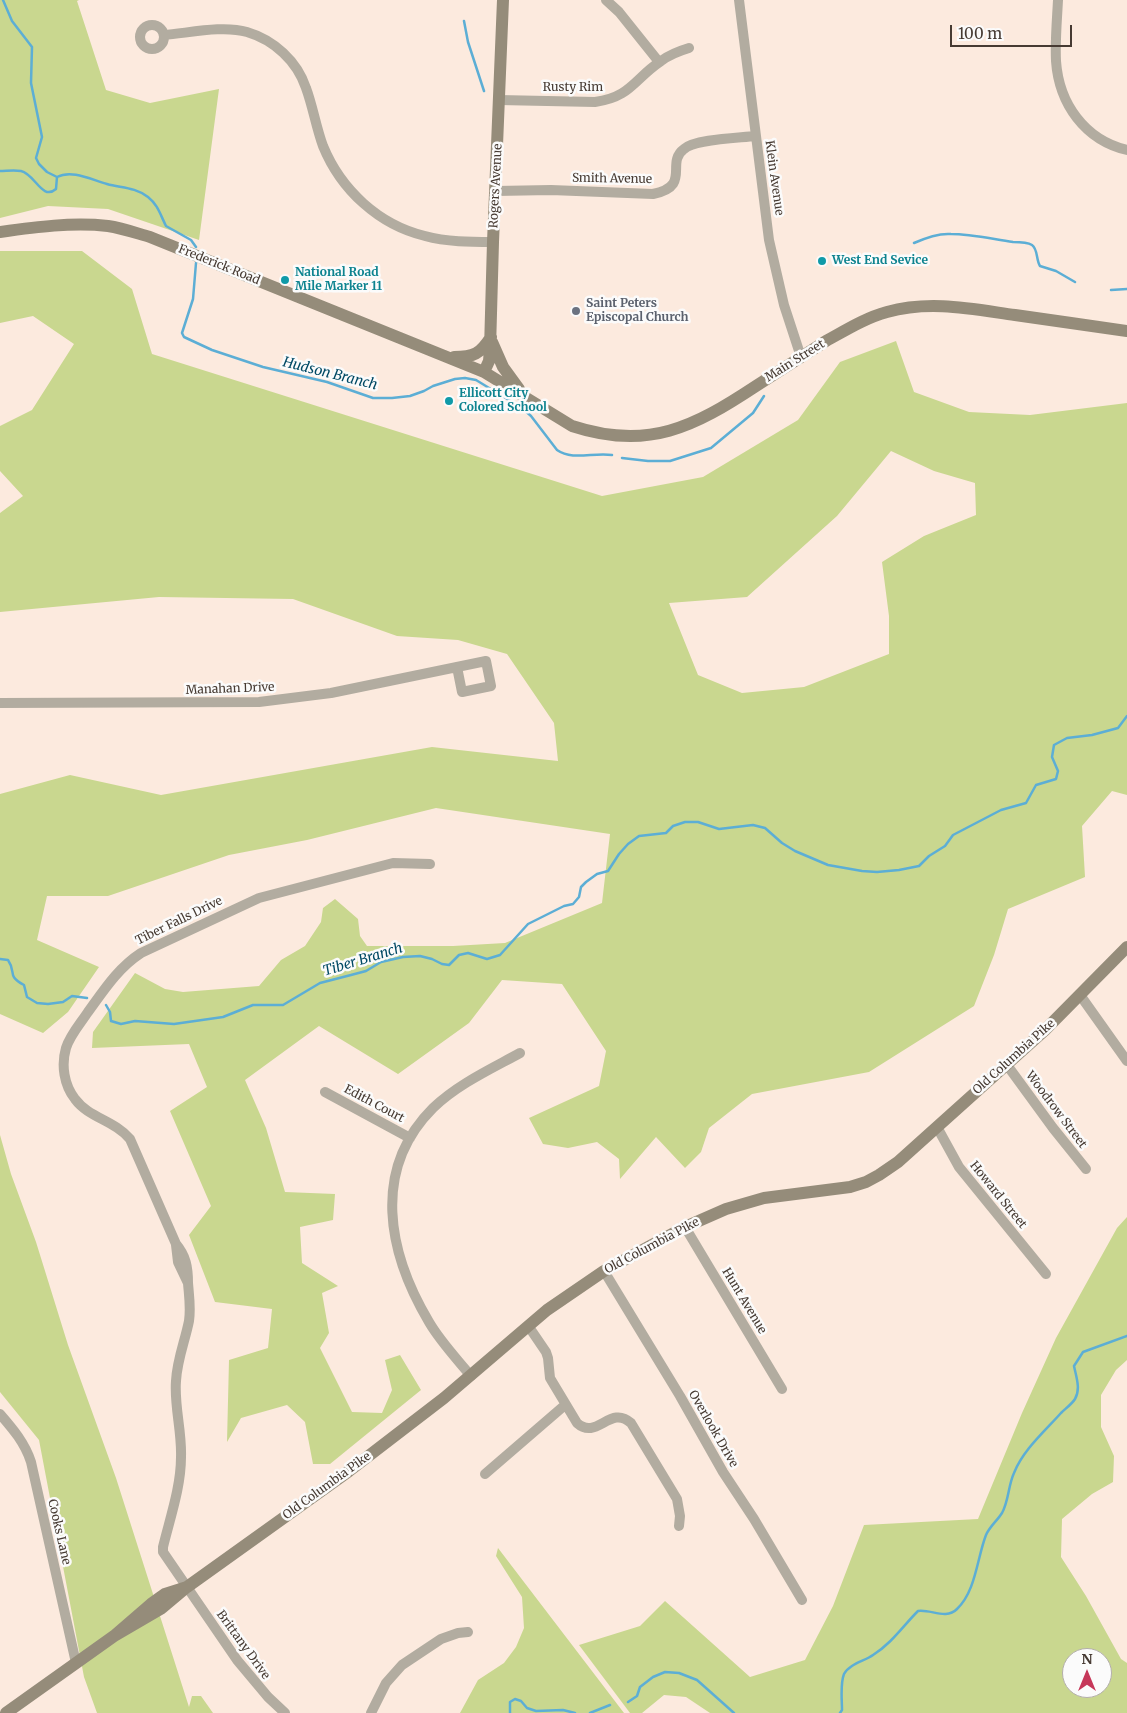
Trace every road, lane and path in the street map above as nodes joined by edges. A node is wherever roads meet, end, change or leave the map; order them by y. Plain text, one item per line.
1 (503, 0) edge
2 (606, 0) edge
3 (739, 0) edge
4 (1058, 0) edge
5 (164, 35) dead end
6 (689, 48) dead end
7 (659, 62) junction
8 (499, 100) junction
9 (756, 136) junction
10 (1127, 150) edge
11 (496, 191) junction
12 (0, 232) edge
13 (493, 242) junction
14 (1127, 331) edge
15 (491, 337) junction
16 (448, 356) junction
17 (801, 357) junction
18 (484, 372) junction
19 (536, 405) junction
20 (457, 667) dead end
21 (0, 703) edge
22 (430, 864) dead end
23 (1127, 947) edge
24 (1080, 995) junction
25 (520, 1053) dead end
26 (1127, 1061) edge
27 (1007, 1065) junction
28 (326, 1092) dead end
29 (937, 1127) junction
30 (410, 1138) junction
31 (1086, 1169) dead end
32 (685, 1227) junction
33 (604, 1271) junction
34 (1046, 1274) dead end
35 (528, 1326) junction
36 (471, 1376) junction
37 (782, 1389) dead end
38 (565, 1405) junction
39 (0, 1414) edge
40 (485, 1474) dead end
41 (680, 1526) dead end
42 (187, 1587) junction
43 (802, 1600) dead end
44 (468, 1632) dead end
45 (76, 1664) junction
46 (6, 1713) edge
47 (285, 1713) edge
48 (371, 1713) edge

1 - 8 street, Rogers Avenue
2 - 7 street
3 - 9 street, Klein Avenue
4 - 10 street
5 - 13 street
6 - 7 street, Rusty Rim
7 - 8 street, Rusty Rim
8 - 11 street, Rogers Avenue
9 - 11 street, Smith Avenue
9 - 17 street, Klein Avenue
11 - 13 street, Rogers Avenue
12 - 16 street, Frederick Road
13 - 15 street, Rogers Avenue
14 - 17 street, Main Street
15 - 16 street
15 - 18 street, Rogers Avenue
15 - 19 street
16 - 18 street, Frederick Road
17 - 19 street, Main Street
18 - 19 street, Main Street
20 - 21 street, Manahan Drive
22 - 42 street, Tiber Falls Drive
23 - 24 street, Old Columbia Pike
24 - 26 street
24 - 27 street, Old Columbia Pike
25 - 30 street
27 - 29 street, Old Columbia Pike
27 - 31 street, Woodrow Street
28 - 30 street, Edith Court
29 - 32 street, Old Columbia Pike
29 - 34 street, Howard Street
30 - 36 street
32 - 33 street, Old Columbia Pike
32 - 37 street, Hunt Avenue
33 - 35 street, Old Columbia Pike
33 - 43 street, Overlook Drive
35 - 36 street, Old Columbia Pike
35 - 38 street
36 - 42 street, Old Columbia Pike
38 - 40 street
38 - 41 street
39 - 45 street, Cooks Lane
42 - 45 street, Old Columbia Pike
42 - 47 street, Brittany Drive
44 - 48 street
45 - 46 street, Old Columbia Pike

